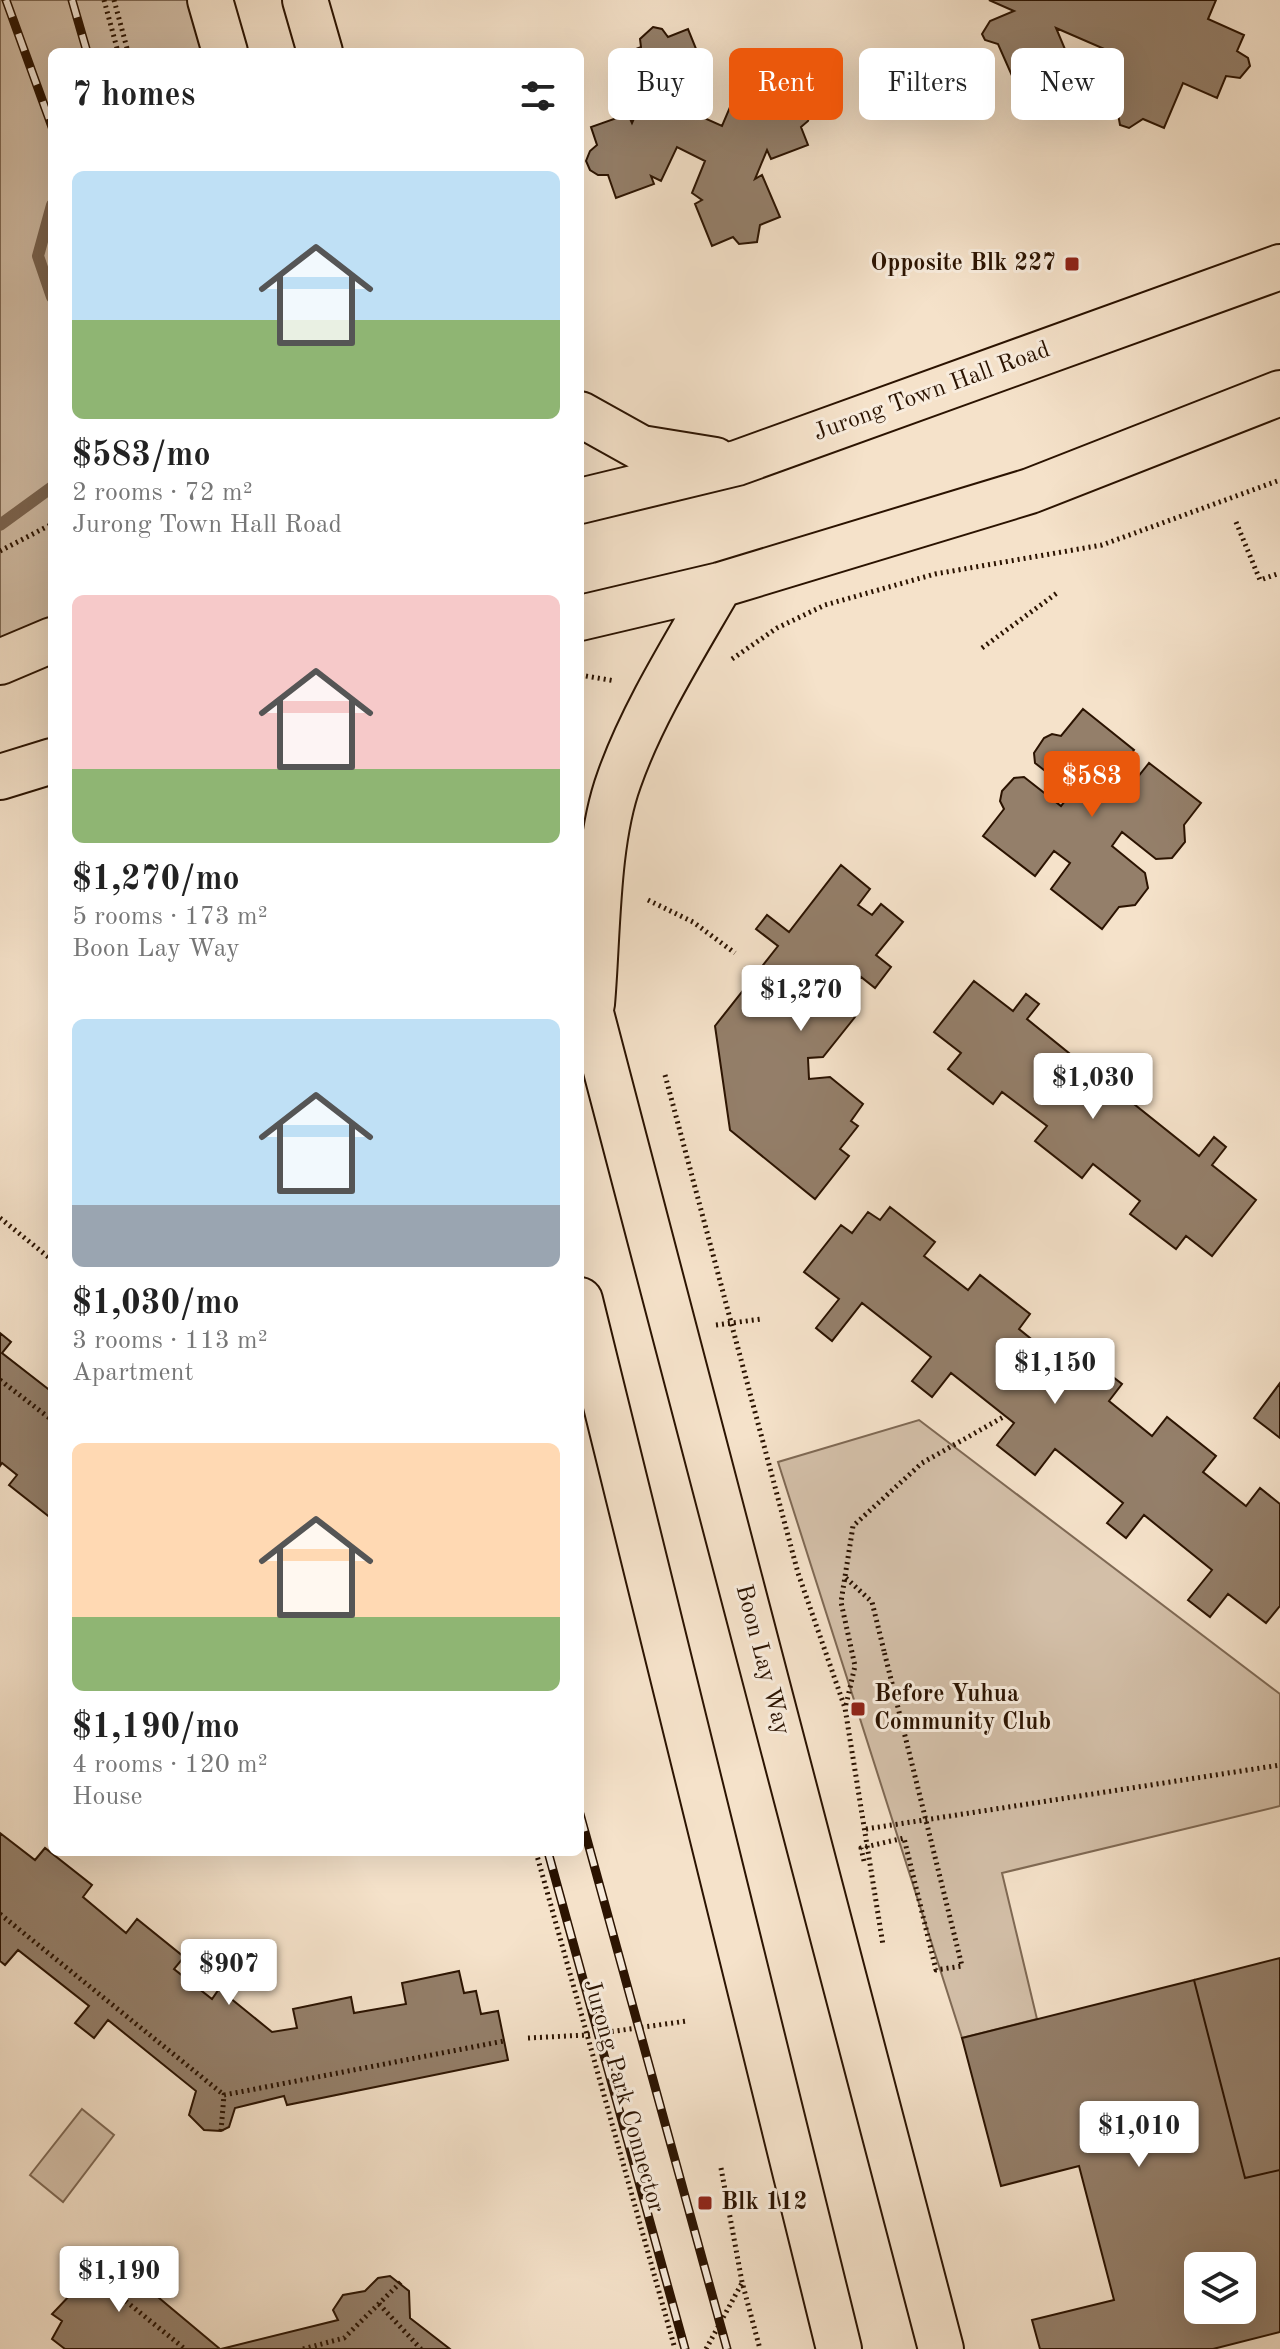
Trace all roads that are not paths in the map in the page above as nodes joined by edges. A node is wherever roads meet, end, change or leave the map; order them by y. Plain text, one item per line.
1 (210, 0) edge
2 (305, 0) edge
3 (224, 48) edge
4 (319, 48) edge
5 (1280, 267) edge
6 (1280, 393) edge
7 (584, 416) edge
8 (737, 463) junction
9 (584, 500) edge
10 (720, 585) junction
11 (584, 617) edge
12 (48, 641) edge
13 (0, 662) edge
14 (48, 762) edge
15 (0, 777) edge
16 (586, 991) edge
17 (584, 1316) edge
18 (839, 2349) edge
19 (941, 2349) edge

1 - 3 main road
2 - 4 main road
5 - 8 main road, Jurong Town Hall Road
6 - 10 main road
7 - 8 main road
8 - 9 main road, Jurong Town Hall Road
10 - 11 main road
10 - 16 main road, Boon Lay Way
12 - 13 main road
14 - 15 main road
16 - 19 main road, Boon Lay Way
17 - 18 main road

